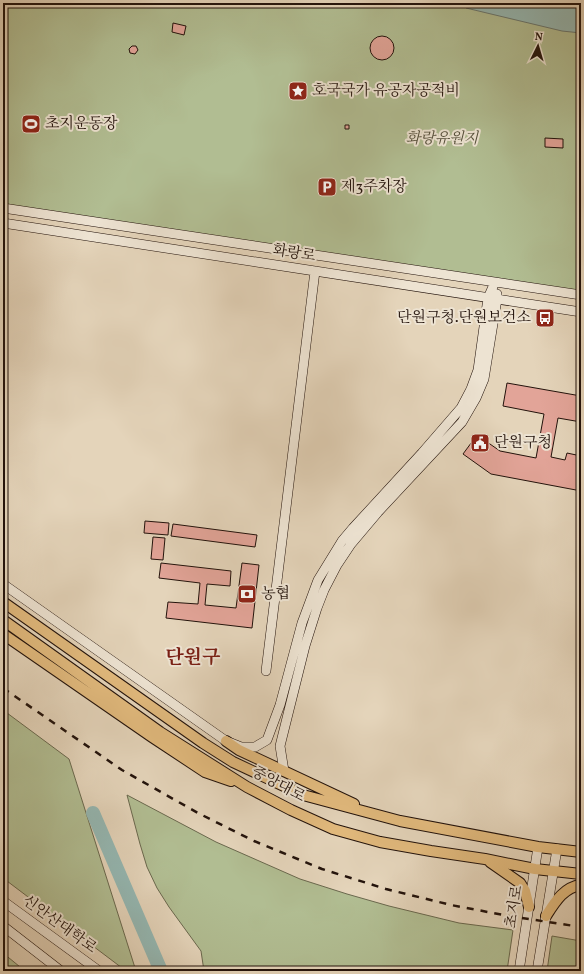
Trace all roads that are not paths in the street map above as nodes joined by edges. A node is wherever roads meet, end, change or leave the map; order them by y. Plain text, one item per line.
1 (5, 208) edge
2 (3, 223) edge
3 (315, 271) junction
4 (495, 282) junction
5 (581, 295) edge
6 (492, 298) junction
7 (581, 312) edge
8 (3, 584) edge
9 (3, 602) edge
10 (3, 620) edge
11 (3, 634) edge
12 (266, 671) dead end
13 (226, 741) junction
14 (284, 771) junction
15 (247, 787) junction
16 (378, 815) junction
17 (538, 847) junction
18 (557, 849) junction
19 (581, 852) edge
20 (485, 859) junction
21 (535, 868) junction
22 (553, 871) junction
23 (581, 874) edge
24 (581, 885) edge
25 (3, 901) edge
26 (529, 908) junction
27 (546, 916) junction
28 (3, 926) edge
29 (61, 971) edge
30 (99, 971) edge
31 (519, 971) edge
32 (537, 971) edge

1 - 4 street, 화랑로
2 - 3 street, 화랑로
3 - 6 street, 화랑로
3 - 12 street
4 - 5 street, 화랑로
4 - 6 street
6 - 7 street, 화랑로
6 - 13 street
6 - 14 street
8 - 13 street
9 - 16 main road, 중앙대로
10 - 15 main road, 중앙대로
11 - 15 main road
13 - 14 main road
14 - 16 main road
15 - 20 main road, 중앙대로
16 - 17 main road, 중앙대로
17 - 18 main road, 중앙대로
17 - 21 street, 초지로
18 - 19 main road, 중앙대로
18 - 22 street
20 - 21 main road, 중앙대로
20 - 26 main road
21 - 22 main road, 중앙대로
21 - 26 street, 초지로
22 - 23 main road, 중앙대로
22 - 27 street
24 - 27 main road
25 - 30 street, 신안산대학로
26 - 31 street, 초지로
27 - 32 street
28 - 29 street

